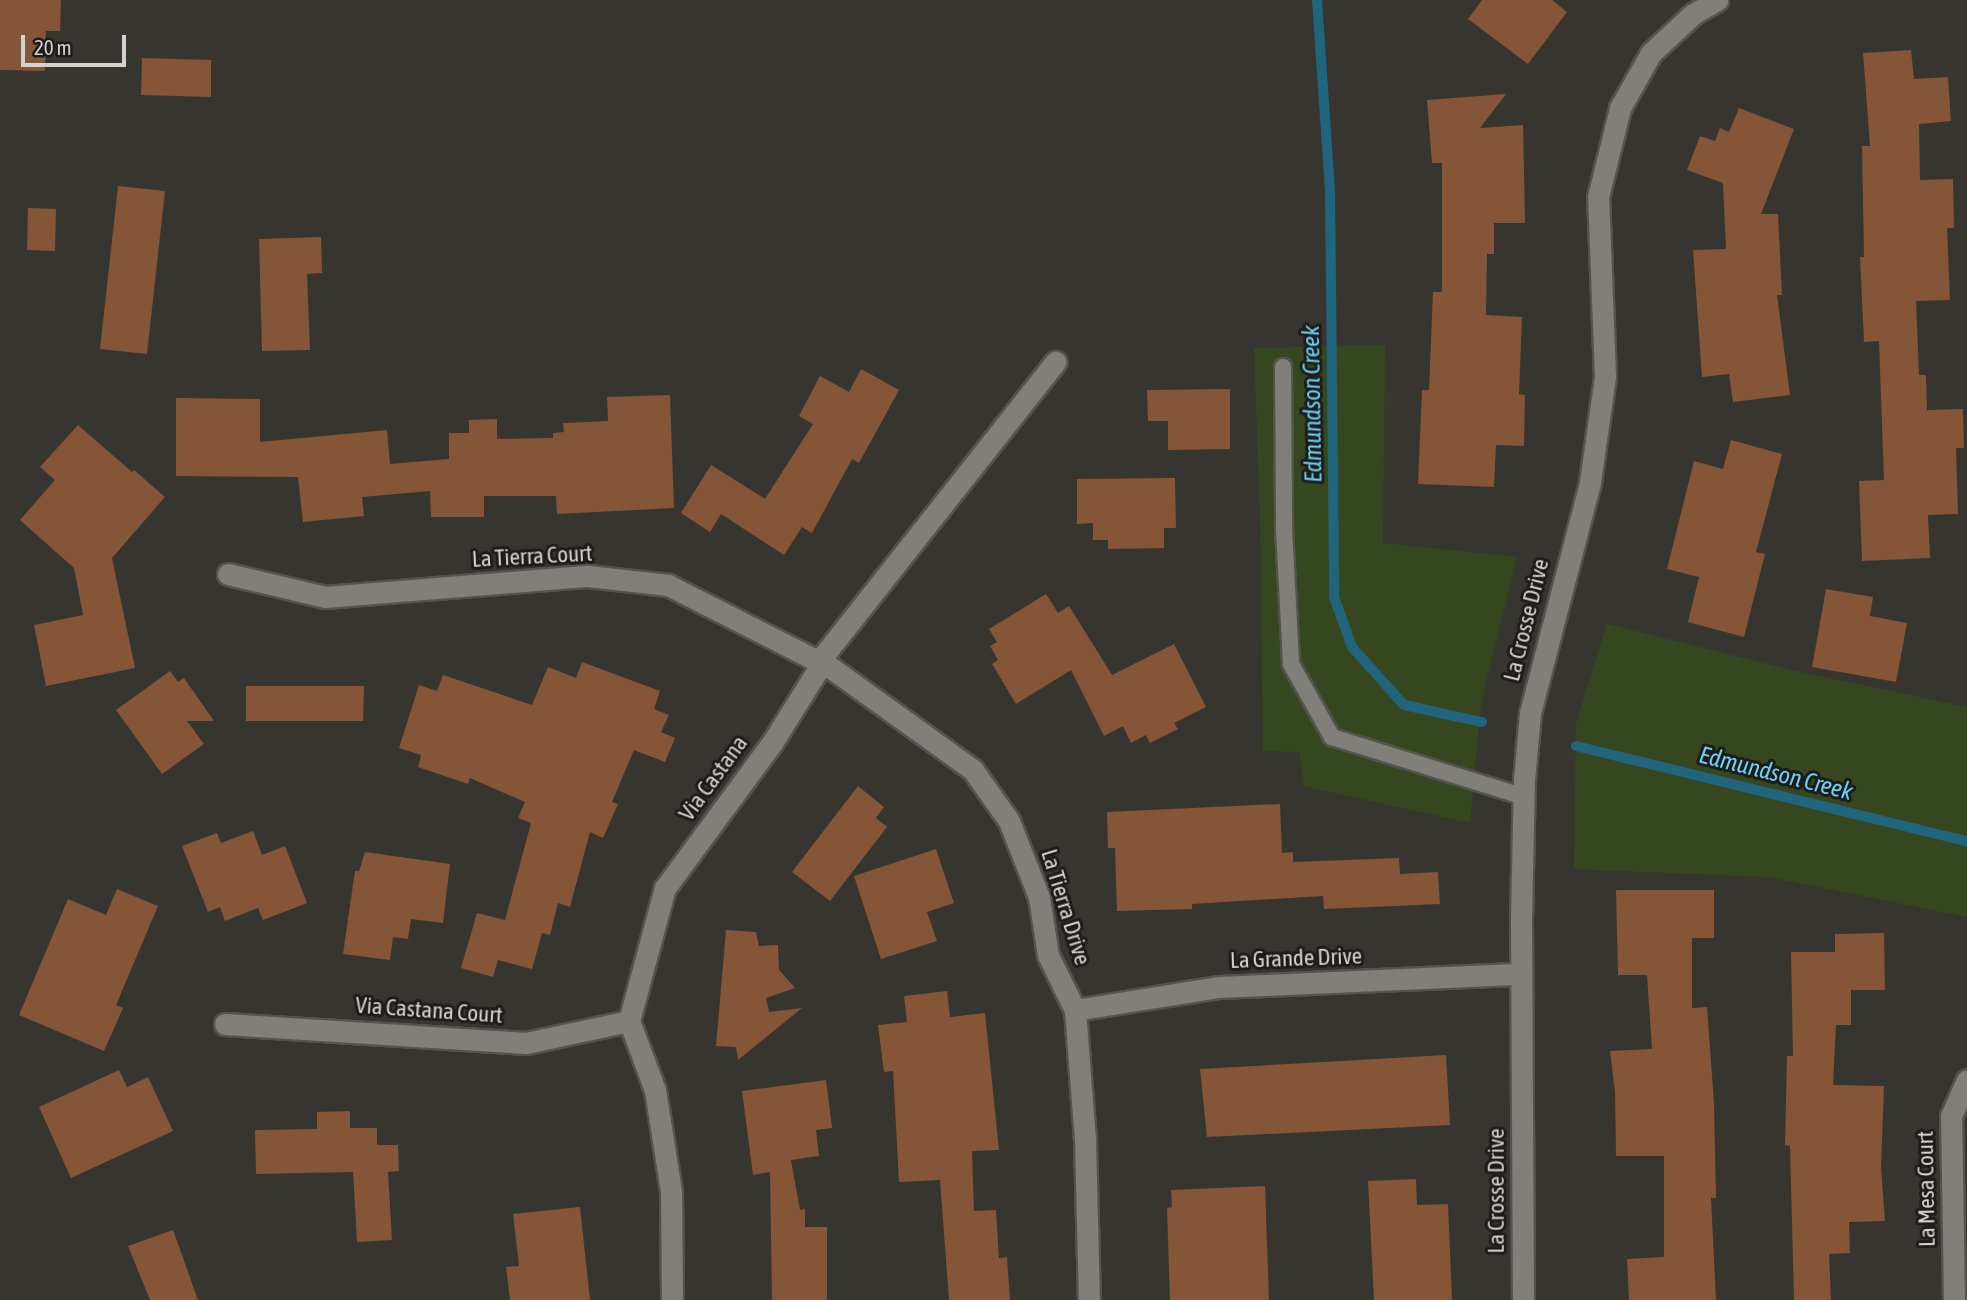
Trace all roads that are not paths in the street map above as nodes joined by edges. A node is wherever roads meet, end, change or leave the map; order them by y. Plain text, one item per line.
1 (1717, 0) edge
2 (1055, 362) dead end
3 (1283, 367) dead end
4 (228, 574) dead end
5 (821, 662) junction
6 (1525, 797) junction
7 (1521, 975) junction
8 (1075, 1010) junction
9 (629, 1021) junction
10 (225, 1024) dead end
11 (1967, 1080) edge
12 (672, 1300) edge
13 (1089, 1300) edge
14 (1523, 1300) edge
15 (1954, 1300) edge

1 - 6 street, La Crosse Drive
2 - 5 street, Via Castana
3 - 6 lane
4 - 5 street, La Tierra Court
5 - 8 street, La Tierra Drive
5 - 9 street, Via Castana
6 - 7 street, La Crosse Drive
7 - 8 street, La Grande Drive
7 - 14 street, La Crosse Drive
8 - 13 street, La Tierra Drive
9 - 10 street, Via Castana Court
9 - 12 street
11 - 15 street, La Mesa Court

